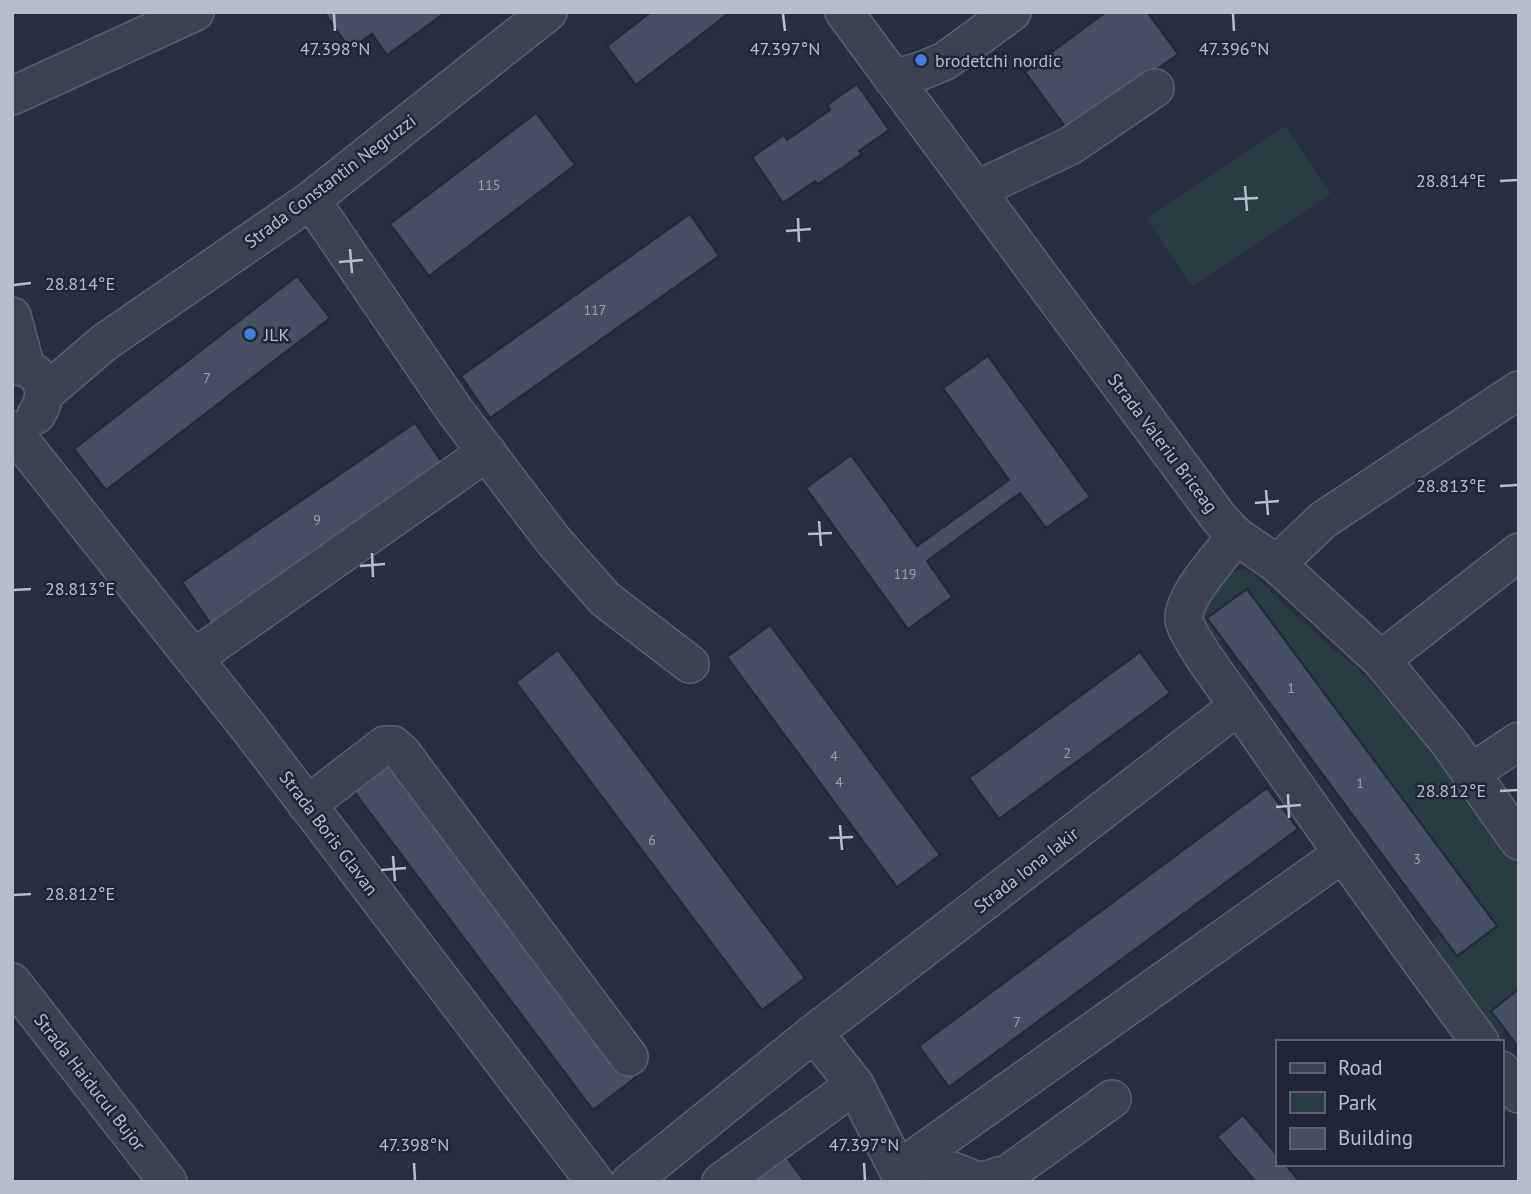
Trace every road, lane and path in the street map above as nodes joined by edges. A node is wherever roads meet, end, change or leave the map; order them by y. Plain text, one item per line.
1 (195, 12) edge
2 (548, 12) edge
3 (844, 12) edge
4 (1012, 12) edge
5 (893, 79) junction
6 (1155, 88) dead end
7 (12, 96) edge
8 (976, 190) junction
9 (311, 201) junction
10 (12, 316) edge
11 (1519, 390) edge
12 (26, 396) edge
13 (487, 453) junction
14 (1236, 536) junction
15 (1519, 552) edge
16 (1277, 564) junction
17 (194, 658) junction
18 (1381, 660) junction
19 (690, 664) dead end
20 (1238, 706) junction
21 (1519, 741) edge
22 (1471, 773) junction
23 (307, 804) junction
24 (1519, 841) edge
25 (1342, 854) junction
26 (12, 982) edge
27 (814, 1033) junction
28 (1479, 1040) edge
29 (629, 1057) dead end
30 (1503, 1073) edge
31 (855, 1086) junction
32 (1519, 1094) edge
33 (1112, 1099) dead end
34 (906, 1169) edge
35 (168, 1182) edge
36 (595, 1182) edge
37 (630, 1182) edge
38 (721, 1182) edge
39 (980, 1182) edge

1 - 7 street
2 - 9 street, Strada Constantin Negruzzi
3 - 5 street, Strada Valeriu Briceag
4 - 5 street
5 - 8 street, Strada Valeriu Briceag
6 - 8 street
8 - 14 street, Strada Valeriu Briceag
9 - 12 street, Strada Constantin Negruzzi
9 - 13 street
10 - 12 street, Strada Boris Glavan
11 - 16 street
12 - 17 street, Strada Boris Glavan
13 - 17 street
13 - 19 street
14 - 16 street, Strada Valeriu Briceag
14 - 20 street
15 - 18 street
16 - 18 street, Strada Valeriu Briceag
17 - 23 street, Strada Boris Glavan
18 - 22 street, Strada Valeriu Briceag
20 - 25 street
20 - 27 street, Strada Iona Iakir
21 - 22 street
22 - 24 street, Strada Valeriu Briceag
23 - 29 street
23 - 36 street, Strada Boris Glavan
25 - 28 street
25 - 34 street
26 - 35 street, Strada Haiducul Bujor
27 - 31 street
27 - 37 street, Strada Iona Iakir
30 - 32 street
31 - 34 street
31 - 38 street
33 - 39 street
34 - 39 street

